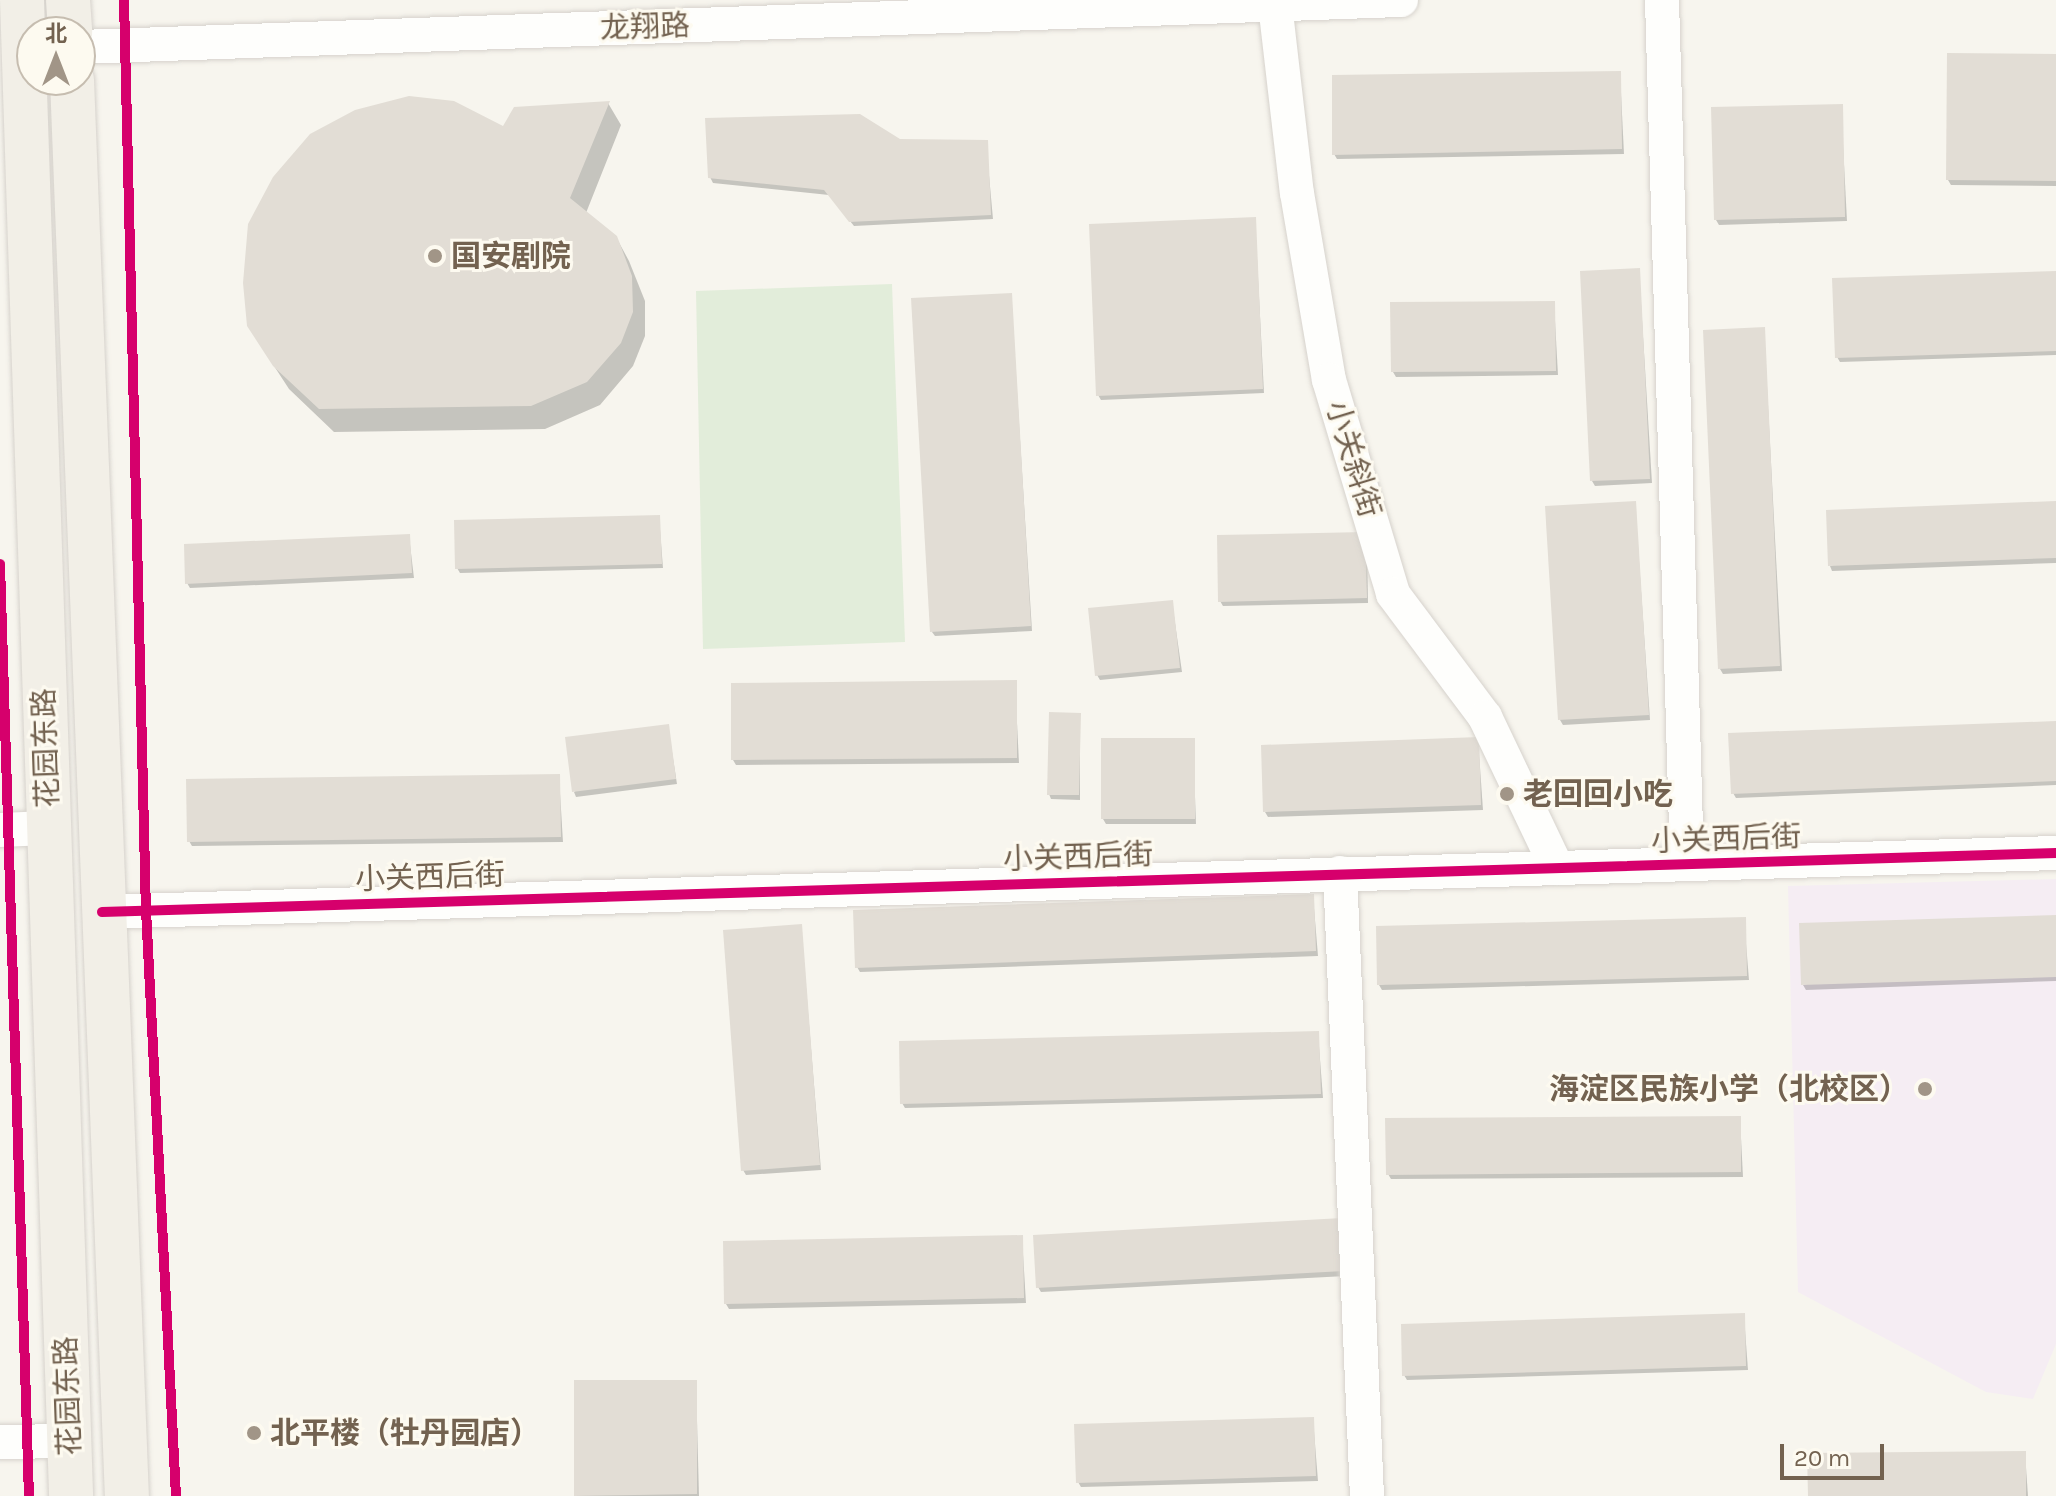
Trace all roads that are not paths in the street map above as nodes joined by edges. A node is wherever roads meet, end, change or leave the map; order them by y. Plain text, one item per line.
1 (1401, 0) edge
2 (1662, 0) edge
3 (1275, 4) junction
4 (96, 46) edge
5 (25, 96) edge
6 (73, 96) edge
7 (49, 828) junction
8 (0, 830) edge
9 (2056, 853) edge
10 (1687, 864) junction
11 (1557, 868) junction
12 (1340, 873) junction
13 (102, 912) junction
14 (69, 1441) junction
15 (0, 1442) edge
16 (71, 1496) edge
17 (127, 1496) edge
18 (1367, 1496) edge

1 - 3 street, 龙翔路
2 - 10 street
3 - 4 street, 龙翔路
3 - 11 street, 小关斜街
5 - 7 main road, 花园东路
6 - 13 main road, 花园东路
7 - 8 street
7 - 14 main road, 花园东路
9 - 10 street, 小关西后街
10 - 11 street, 小关西后街
11 - 12 street, 小关西后街
12 - 13 street, 小关西后街
12 - 18 street
13 - 17 main road, 花园东路
14 - 15 street
14 - 16 main road, 花园东路

